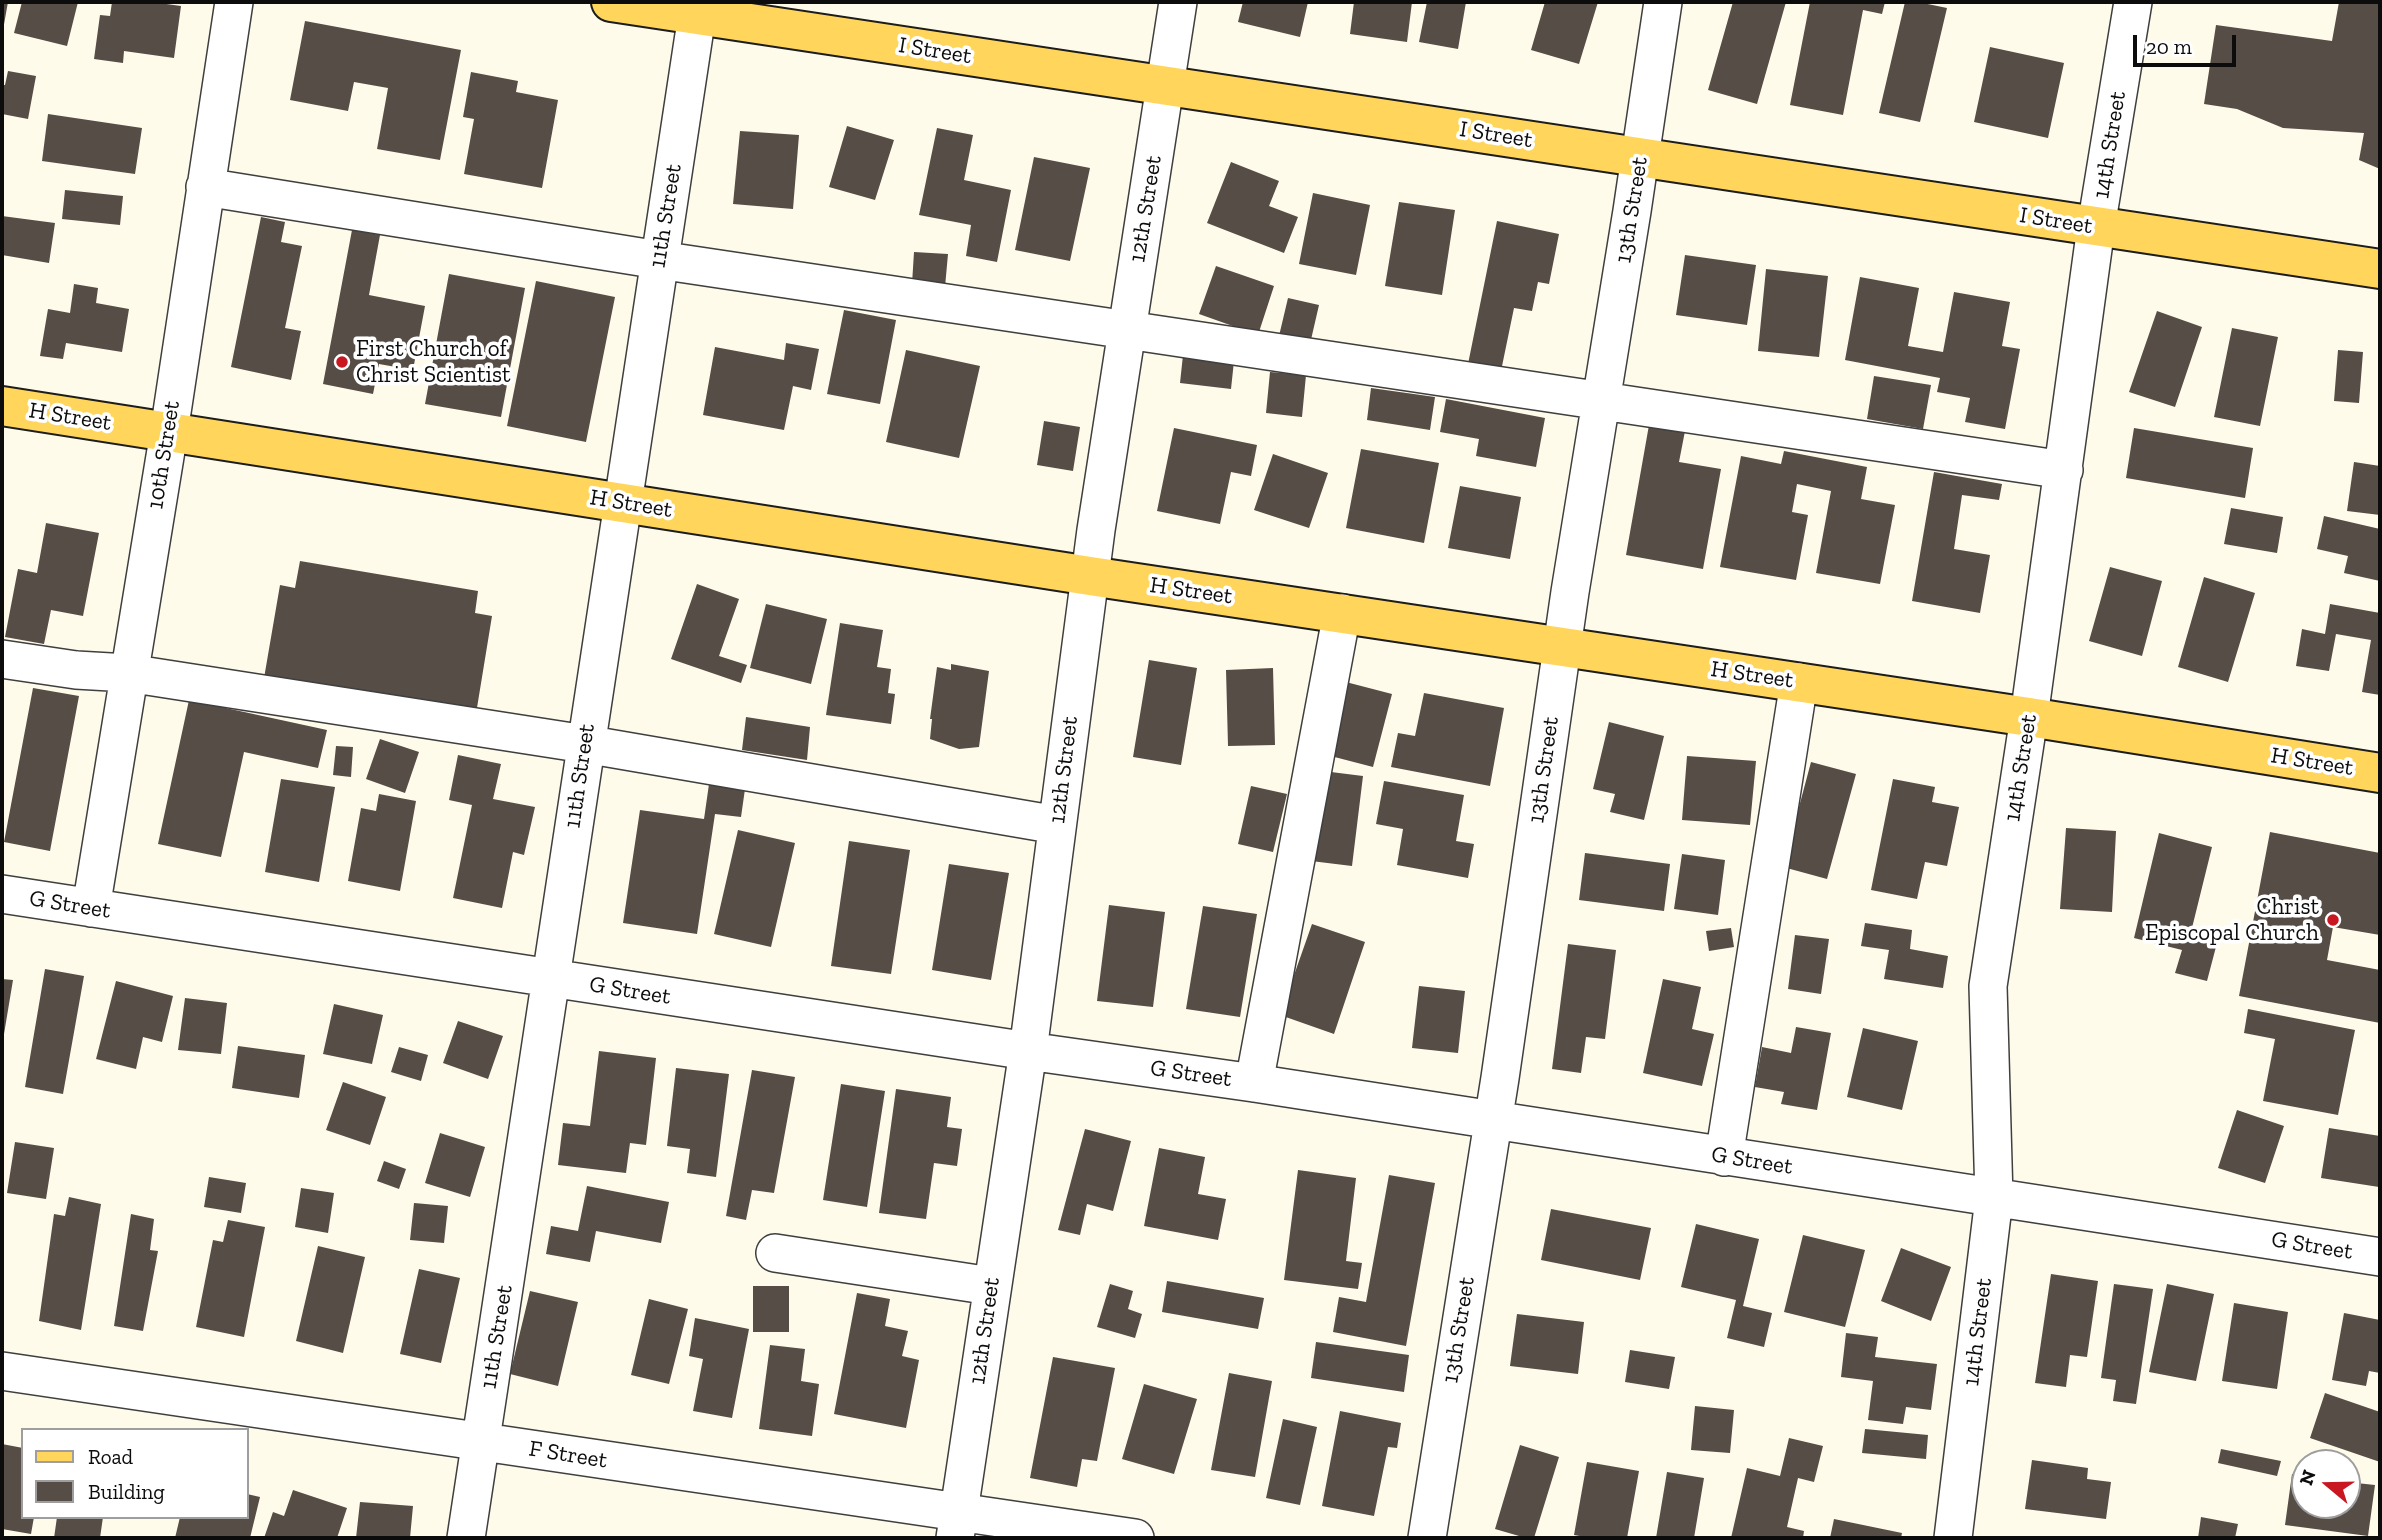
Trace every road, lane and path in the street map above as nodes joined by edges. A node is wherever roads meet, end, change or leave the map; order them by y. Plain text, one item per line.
1 (234, 2) edge
2 (611, 2) edge
3 (1178, 2) edge
4 (1663, 2) edge
5 (2133, 2) edge
6 (697, 15) junction
7 (1165, 86) junction
8 (1640, 157) junction
9 (205, 187) junction
10 (2096, 227) junction
11 (659, 260) junction
12 (2380, 269) edge
13 (1128, 330) junction
14 (1601, 401) junction
15 (2, 407) edge
16 (169, 432) junction
17 (2064, 470) junction
18 (623, 503) junction
19 (1090, 576) junction
20 (1342, 613) junction
21 (1561, 647) junction
22 (2, 659) edge
23 (128, 673) junction
24 (1798, 682) junction
25 (2029, 717) junction
26 (585, 744) junction
27 (2380, 773) edge
28 (1057, 825) junction
29 (2, 894) edge
30 (91, 908) junction
31 (551, 979) junction
32 (1028, 1051) junction
33 (1254, 1083) junction
34 (1492, 1120) junction
35 (1724, 1157) junction
36 (1994, 1198) junction
37 (775, 1253) dead end
38 (2380, 1257) edge
39 (992, 1286) junction
40 (2, 1371) edge
41 (481, 1442) junction
42 (957, 1526) edge
43 (466, 1538) edge
44 (1135, 1538) edge
45 (1427, 1538) edge
46 (1954, 1538) edge

1 - 9 street, 10th Street
2 - 6 main road, I Street
3 - 7 street, 12th Street
4 - 8 street, 13th Street
5 - 10 street, 14th Street
6 - 7 main road, I Street
6 - 11 street, 11th Street
7 - 8 main road, I Street
7 - 13 street, 12th Street
8 - 10 main road, I Street
8 - 14 street, 13th Street
9 - 11 street
9 - 16 street, 10th Street
10 - 12 main road, I Street
10 - 17 street, 14th Street
11 - 13 street
11 - 18 street, 11th Street
13 - 14 street
13 - 19 street, 12th Street
14 - 17 street
14 - 21 street, 13th Street
15 - 16 main road, H Street
16 - 18 main road, H Street
16 - 23 street, 10th Street
17 - 25 street, 14th Street
18 - 19 main road, H Street
18 - 26 street, 11th Street
19 - 20 main road, H Street
19 - 28 street, 12th Street
20 - 21 main road, H Street
20 - 33 street
21 - 24 main road, H Street
21 - 34 street, 13th Street
22 - 23 street
23 - 26 street
23 - 30 street, 10th Street
24 - 25 main road, H Street
24 - 35 street
25 - 27 main road, H Street
25 - 36 street, 14th Street
26 - 28 street
26 - 31 street, 11th Street
28 - 32 street, 12th Street
29 - 30 street, G Street
30 - 31 street, G Street
31 - 32 street, G Street
31 - 41 street, 11th Street
32 - 33 street, G Street
32 - 39 street, 12th Street
33 - 34 street, G Street
34 - 35 street, G Street
34 - 45 street, 13th Street
35 - 36 street, G Street
36 - 38 street, G Street
36 - 46 street, 14th Street
37 - 39 street
39 - 42 street, 12th Street
40 - 41 street, F Street
41 - 42 street, F Street
41 - 43 street, 11th Street
42 - 44 street, F Street

